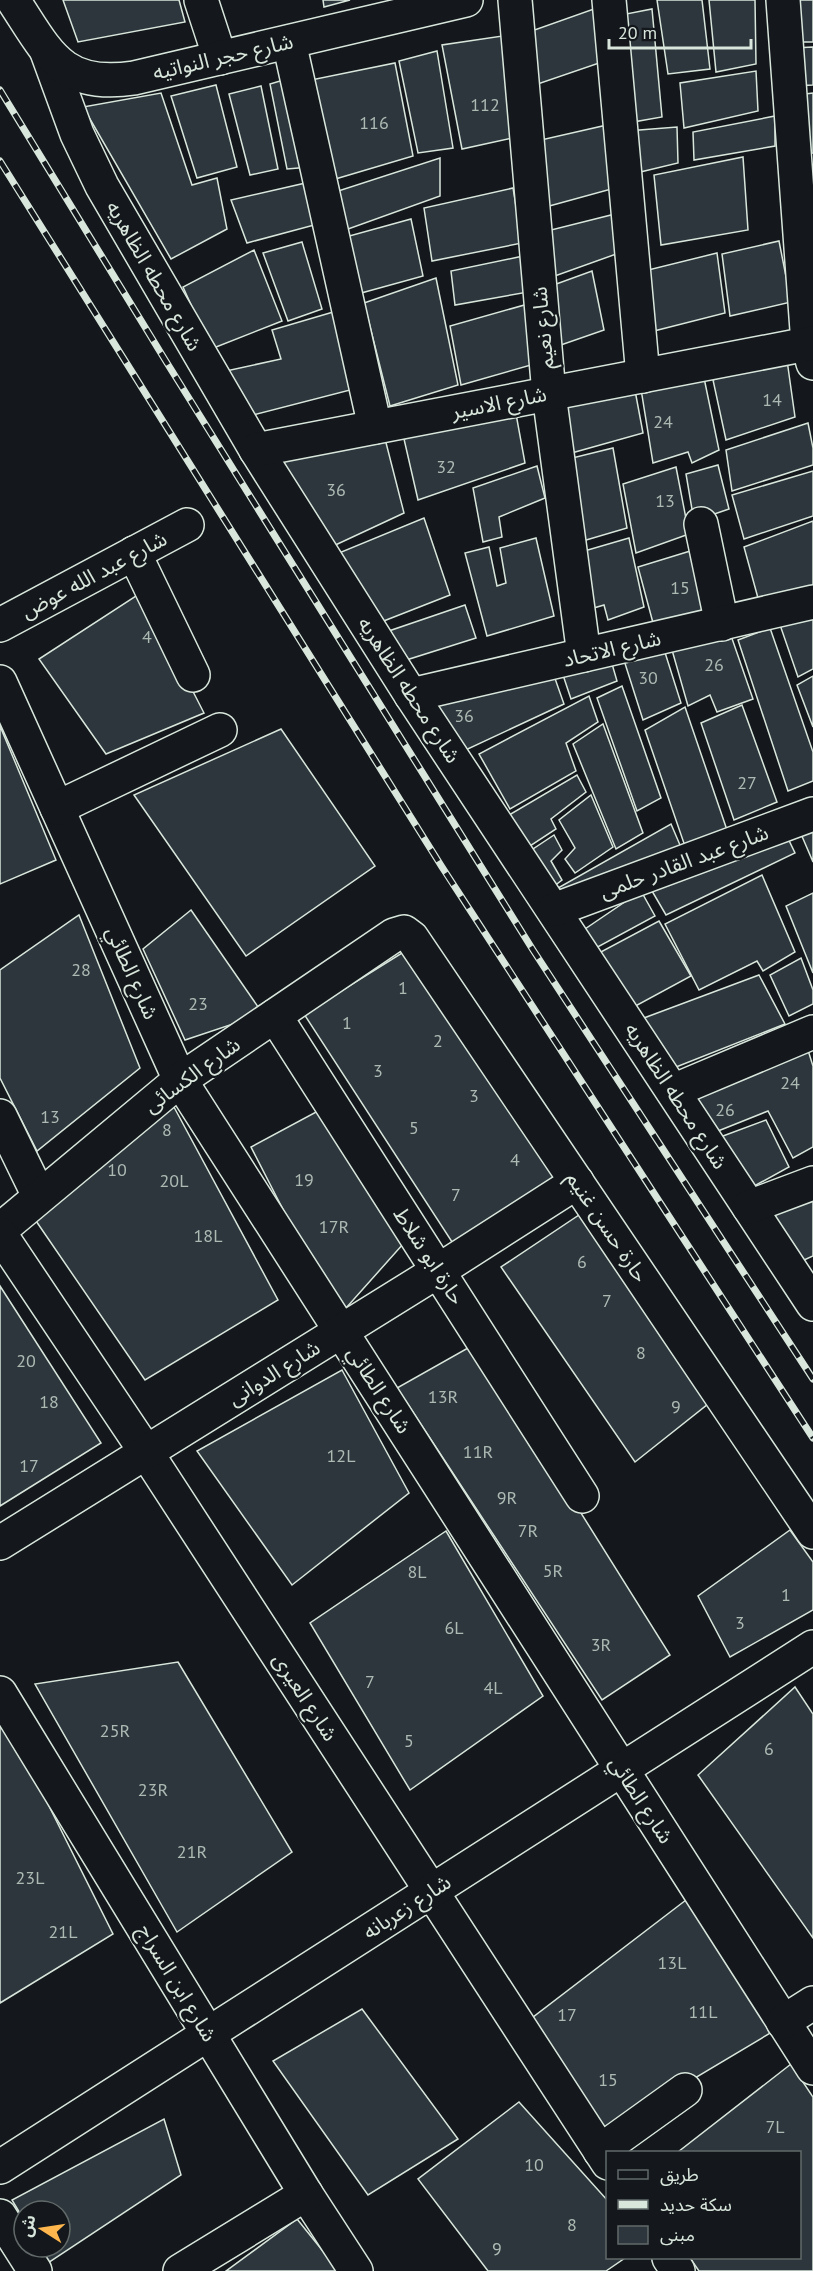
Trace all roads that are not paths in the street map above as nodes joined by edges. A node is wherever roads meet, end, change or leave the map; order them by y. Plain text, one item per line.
1 (13, 0) edge
2 (201, 0) edge
3 (466, 0) edge
4 (515, 0) edge
5 (609, 0) edge
6 (783, 0) edge
7 (289, 42) junction
8 (47, 52) junction
9 (220, 57) junction
10 (811, 350) edge
11 (643, 376) junction
12 (549, 394) junction
13 (375, 427) junction
14 (256, 450) junction
15 (701, 524) dead end
16 (187, 525) dead end
17 (134, 553) junction
18 (813, 602) edge
19 (722, 624) junction
20 (0, 625) edge
21 (584, 655) junction
22 (194, 675) dead end
23 (0, 682) edge
24 (411, 695) junction
25 (220, 730) dead end
26 (57, 808) junction
27 (813, 814) edge
28 (554, 910) junction
29 (394, 935) joint
30 (275, 1016) junction
31 (813, 1032) edge
32 (180, 1080) junction
33 (673, 1091) junction
34 (0, 1116) edge
35 (577, 1182) junction
36 (813, 1183) edge
37 (39, 1196) junction
38 (749, 1207) junction
39 (0, 1232) edge
40 (803, 1269) edge
41 (438, 1271) junction
42 (813, 1304) edge
43 (341, 1331) junction
44 (146, 1452) junction
45 (582, 1496) dead end
46 (813, 1532) edge
47 (0, 1543) edge
48 (812, 1651) edge
49 (0, 1693) edge
50 (621, 1769) junction
51 (431, 1891) junction
52 (813, 2003) edge
53 (783, 2022) junction
54 (208, 2034) junction
55 (813, 2068) edge
56 (685, 2090) dead end
57 (611, 2151) edge
58 (604, 2157) edge
59 (0, 2167) edge
60 (306, 2194) junction
61 (0, 2216) edge
62 (35, 2271) edge
63 (180, 2271) edge
64 (356, 2271) edge

1 - 8 street, شارع حجر النواتيه
2 - 9 street
3 - 7 street, شارع حجر النواتيه
4 - 12 street, شارع نعيم
5 - 11 street
6 - 10 street
7 - 9 street, شارع حجر النواتيه
7 - 13 street
8 - 9 street, شارع حجر النواتيه
8 - 14 street, شارع محطه الظاهريه
10 - 11 street, شارع الاسير
11 - 12 street, شارع الاسير
12 - 13 street, شارع الاسير
12 - 21 street, شارع نعيم
13 - 14 street, شارع الاسير
14 - 24 street, شارع محطه الظاهريه
15 - 19 street
16 - 17 street, شارع عبد الله عوض
17 - 20 street, شارع عبد الله عوض
17 - 22 street
18 - 19 street, شارع الاتحاد
19 - 21 street, شارع الاتحاد
21 - 24 street, شارع الاتحاد
23 - 26 street, شارع الطائي
24 - 28 street, شارع محطه الظاهريه
25 - 26 street
26 - 32 street, شارع الطائي
27 - 28 street, شارع عبد القادر حلمى
28 - 33 street, شارع محطه الظاهريه
29 - 30 street, شارع الكسائى
29 - 35 street, حارة حسن غنيم
30 - 32 street, شارع الكسائى
30 - 41 street, حارة ابو شلاط
31 - 33 street
32 - 37 street, شارع الكسائى
32 - 43 street, شارع الطائي
33 - 38 street, شارع محطه الظاهريه
34 - 37 street
35 - 41 street, شارع الدوانى
35 - 46 street, حارة حسن غنيم
36 - 38 street
37 - 39 street, شارع الكسائى
38 - 40 street, شارع محطه الظاهريه
39 - 44 street, شارع العيرى
40 - 42 street, شارع محطه الظاهريه
41 - 43 street, شارع الدوانى
41 - 45 street, حارة ابو شلاط
43 - 44 street, شارع الدوانى
43 - 50 street, شارع الطائي
44 - 47 street, شارع الدوانى
44 - 51 street, شارع العيرى
48 - 50 street, شارع زعربانه
49 - 54 street, شارع ابن السراج
50 - 51 street, شارع زعربانه
50 - 53 street, شارع الطائي
51 - 54 street, شارع زعربانه
51 - 58 street, شارع العيرى
52 - 53 street
53 - 55 street, شارع الطائي
54 - 59 street, شارع زعربانه
54 - 60 street, شارع ابن السراج
56 - 57 street
60 - 63 street
60 - 64 street, شارع ابن السراج
61 - 62 street

